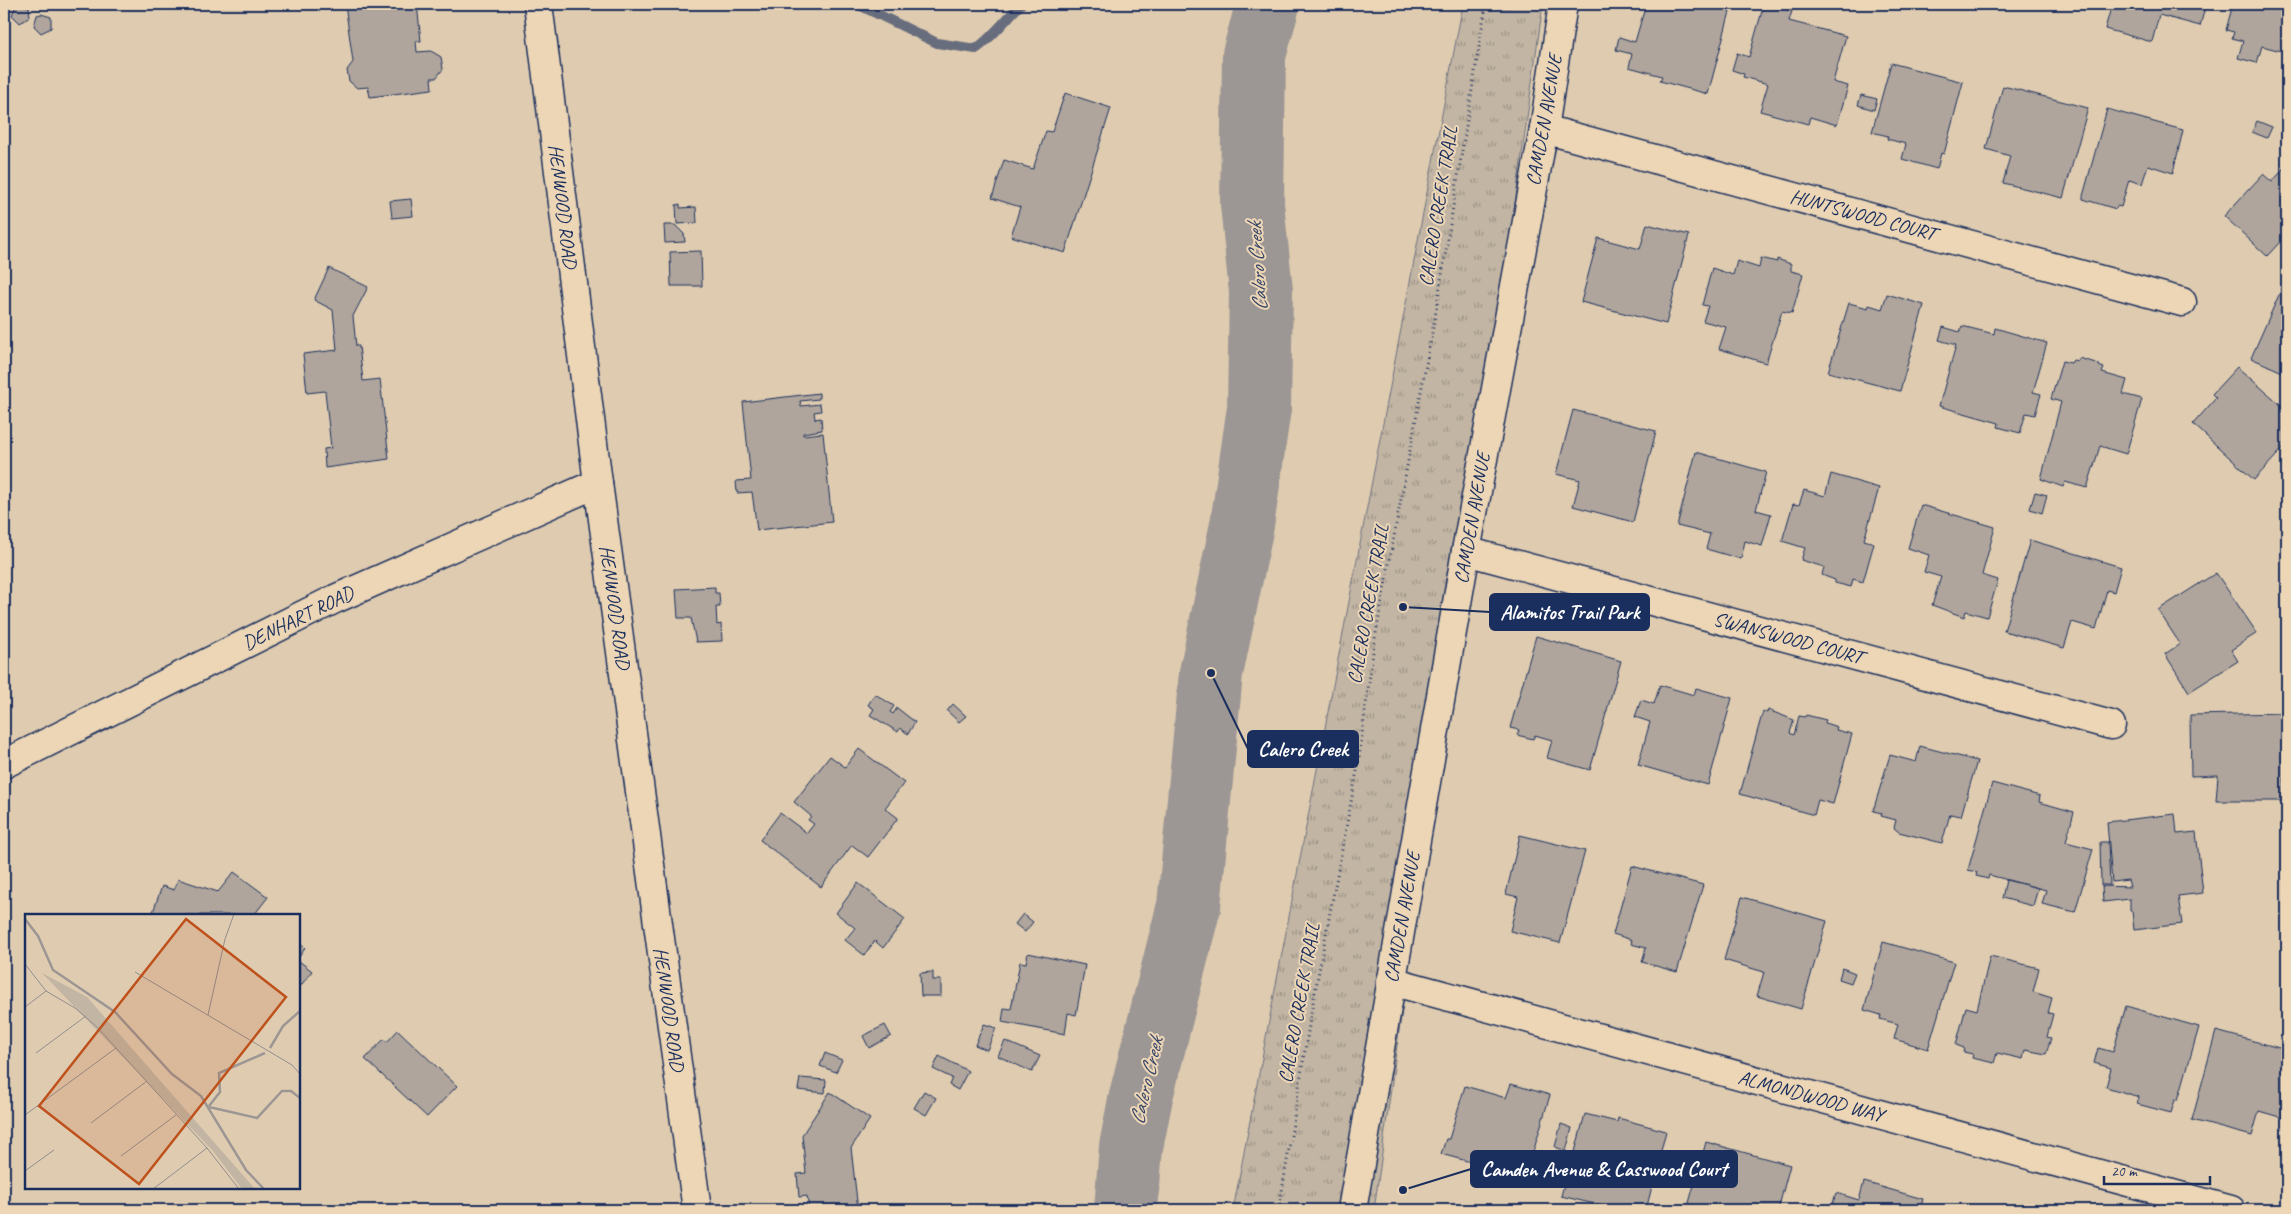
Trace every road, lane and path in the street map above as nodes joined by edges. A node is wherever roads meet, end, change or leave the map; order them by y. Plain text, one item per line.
1 (538, 4) edge
2 (1486, 4) edge
3 (1563, 4) edge
4 (1544, 129) junction
5 (2182, 302) dead end
6 (598, 482) junction
7 (1466, 551) junction
8 (2110, 725) dead end
9 (4, 764) edge
10 (1392, 981) junction
11 (697, 1210) edge
12 (1279, 1210) edge
13 (1352, 1210) edge
14 (2231, 1210) edge

1 - 6 street, HENWOOD ROAD
2 - 12 path, CALERO CREEK TRAIL
3 - 4 street, CAMDEN AVENUE
4 - 5 street, HUNTSWOOD COURT
4 - 7 street, CAMDEN AVENUE
6 - 9 street, DENHART ROAD
6 - 11 street, HENWOOD ROAD
7 - 8 street, SWANSWOOD COURT
7 - 10 street, CAMDEN AVENUE
10 - 13 street, CAMDEN AVENUE
10 - 14 street, ALMONDWOOD WAY

